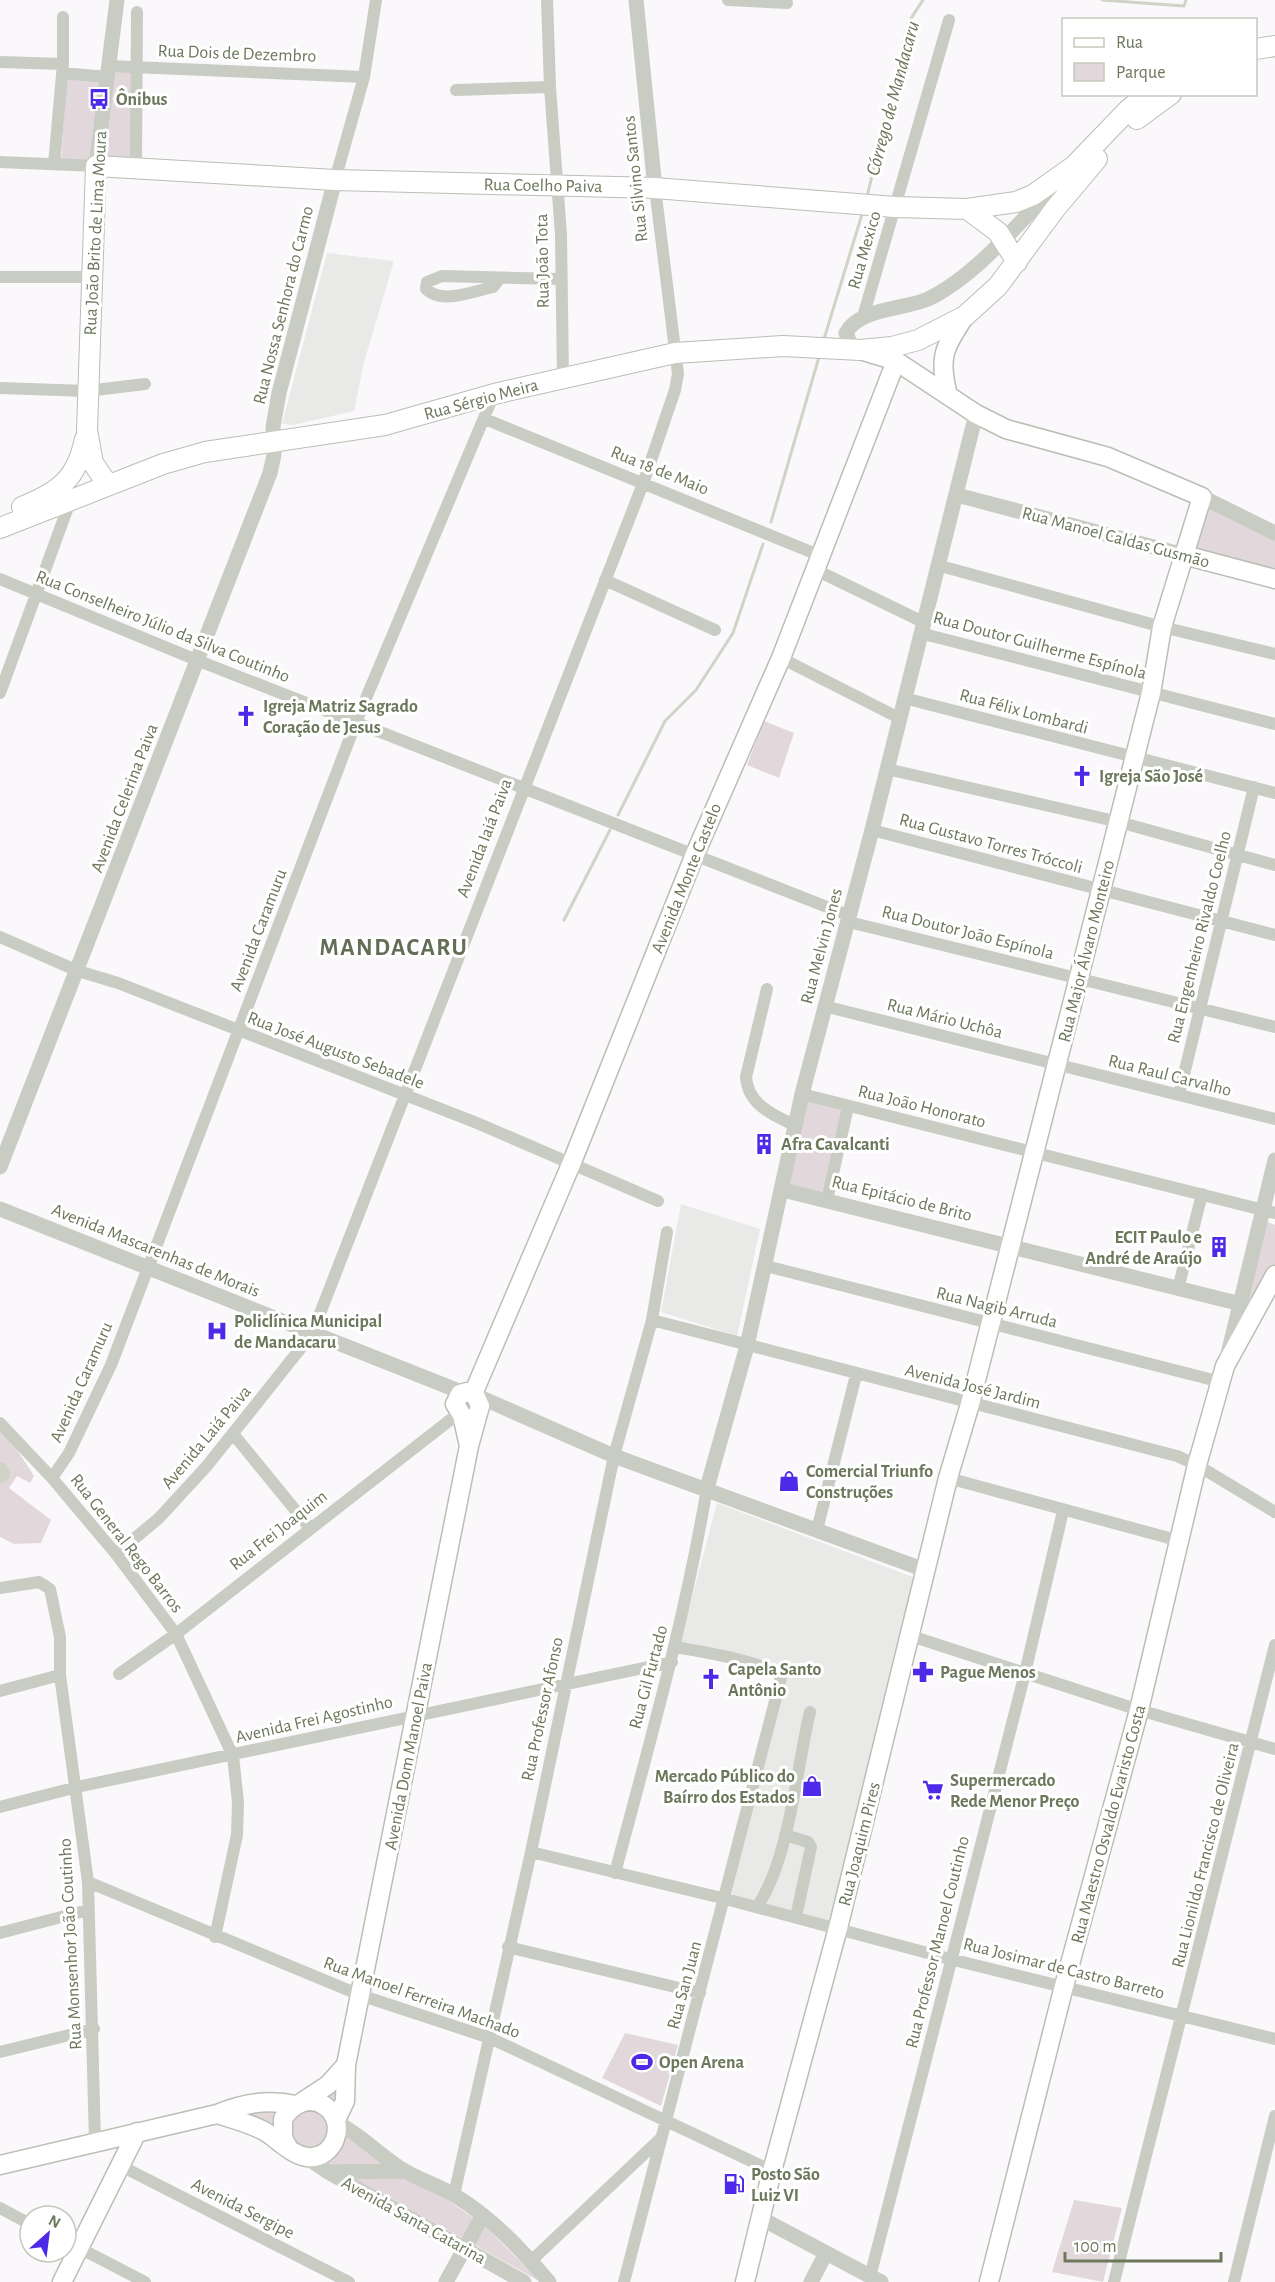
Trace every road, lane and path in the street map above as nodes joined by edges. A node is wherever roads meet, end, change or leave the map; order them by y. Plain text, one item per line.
1 (117, 0) edge
2 (376, 0) edge
3 (547, 0) edge
4 (636, 0) edge
5 (728, 0) edge
6 (787, 3) dead end
7 (137, 12) dead end
8 (63, 17) dead end
9 (949, 20) dead end
10 (1275, 46) edge
11 (1257, 49) edge
12 (1275, 58) edge
13 (1257, 61) edge
14 (0, 62) edge
15 (138, 67) junction
16 (62, 68) junction
17 (108, 71) junction
18 (364, 77) junction
19 (550, 87) junction
20 (456, 90) dead end
21 (1145, 96) edge
22 (1168, 96) edge
23 (0, 162) edge
24 (54, 164) junction
25 (96, 166) junction
26 (1074, 166) junction
27 (136, 168) junction
28 (335, 180) junction
29 (556, 187) junction
30 (655, 188) junction
31 (895, 207) junction
32 (967, 209) junction
33 (1003, 239) junction
34 (1017, 262) junction
35 (0, 277) edge
36 (91, 277) junction
37 (500, 278) junction
38 (560, 279) junction
39 (863, 316) junction
40 (966, 316) junction
41 (860, 350) junction
42 (675, 353) junction
43 (896, 361) junction
44 (563, 378) junction
45 (145, 384) dead end
46 (0, 388) edge
47 (87, 391) junction
48 (495, 393) junction
49 (948, 395) junction
50 (976, 414) junction
51 (485, 418) junction
52 (87, 430) junction
53 (274, 441) junction
54 (644, 482) junction
55 (108, 485) junction
56 (957, 495) junction
57 (1202, 497) junction
58 (71, 499) junction
59 (0, 516) edge
60 (0, 528) edge
61 (1275, 533) edge
62 (1184, 555) junction
63 (819, 563) junction
64 (937, 565) junction
65 (0, 579) edge
66 (1275, 579) edge
67 (605, 580) junction
68 (38, 596) junction
69 (921, 627) junction
70 (1162, 627) junction
71 (715, 630) dead end
72 (1275, 654) edge
73 (781, 657) junction
74 (199, 661) junction
75 (0, 693) edge
76 (1151, 693) junction
77 (904, 698) junction
78 (899, 718) junction
79 (356, 722) junction
80 (1275, 724) edge
81 (1134, 758) junction
82 (887, 769) junction
83 (1254, 787) junction
84 (523, 788) junction
85 (1275, 793) edge
86 (1119, 822) junction
87 (872, 830) junction
88 (695, 854) junction
89 (1238, 855) junction
90 (1275, 865) edge
91 (1101, 891) junction
92 (849, 919) junction
93 (1223, 921) junction
94 (1275, 935) edge
95 (0, 937) edge
96 (78, 971) junction
97 (1079, 978) junction
98 (767, 989) dead end
99 (824, 1006) junction
100 (1200, 1009) junction
101 (1275, 1027) edge
102 (239, 1032) junction
103 (1057, 1065) junction
104 (802, 1094) junction
105 (1179, 1095) junction
106 (405, 1097) junction
107 (848, 1107) junction
108 (1275, 1119) edge
109 (796, 1126) junction
110 (1034, 1151) junction
111 (1275, 1160) edge
112 (572, 1162) junction
113 (0, 1167) edge
114 (783, 1190) junction
115 (1202, 1194) junction
116 (827, 1200) junction
117 (658, 1201) dead end
118 (0, 1209) edge
119 (1269, 1211) edge
120 (667, 1232) dead end
121 (1011, 1246) junction
122 (765, 1266) junction
123 (148, 1268) junction
124 (1275, 1275) edge
125 (1178, 1289) junction
126 (1238, 1302) junction
127 (1257, 1308) junction
128 (652, 1320) junction
129 (990, 1324) junction
130 (312, 1334) junction
131 (747, 1346) junction
132 (1223, 1374) junction
133 (856, 1375) junction
134 (970, 1404) junction
135 (468, 1405) junction
136 (0, 1423) edge
137 (234, 1435) junction
138 (614, 1456) junction
139 (1197, 1465) junction
140 (52, 1478) junction
141 (948, 1478) junction
142 (707, 1488) junction
143 (1063, 1510) junction
144 (1275, 1512) edge
145 (309, 1528) junction
146 (818, 1530) junction
147 (1179, 1541) junction
148 (116, 1554) junction
149 (925, 1570) junction
150 (0, 1588) edge
151 (176, 1634) junction
152 (911, 1636) junction
153 (1275, 1645) edge
154 (675, 1647) junction
155 (672, 1662) junction
156 (1025, 1673) junction
157 (119, 1674) dead end
158 (60, 1675) junction
159 (566, 1683) junction
160 (0, 1691) edge
161 (1139, 1710) junction
162 (810, 1712) dead end
163 (416, 1714) junction
164 (1252, 1742) junction
165 (1275, 1749) edge
166 (233, 1756) junction
167 (77, 1787) junction
168 (0, 1807) edge
169 (785, 1835) junction
170 (531, 1852) junction
171 (615, 1872) junction
172 (88, 1882) junction
173 (726, 1899) junction
174 (757, 1907) junction
175 (88, 1910) junction
176 (796, 1917) junction
177 (838, 1928) junction
178 (0, 1933) edge
179 (215, 1937) junction
180 (508, 1947) junction
181 (950, 1959) junction
182 (1064, 1986) junction
183 (700, 1993) junction
184 (360, 1995) junction
185 (1183, 2015) junction
186 (93, 2029) junction
187 (490, 2038) junction
188 (1275, 2039) edge
189 (0, 2052) edge
190 (346, 2065) junction
191 (299, 2103) junction
192 (217, 2114) junction
193 (1275, 2116) edge
194 (667, 2120) junction
195 (336, 2122) junction
196 (137, 2132) junction
197 (661, 2138) junction
198 (94, 2142) junction
199 (288, 2147) junction
200 (306, 2157) junction
201 (0, 2164) edge
202 (121, 2166) junction
203 (404, 2171) junction
204 (772, 2171) junction
205 (328, 2172) junction
206 (454, 2195) junction
207 (0, 2208) edge
208 (483, 2215) junction
209 (18, 2218) edge
210 (762, 2220) junction
211 (78, 2236) edge
212 (78, 2247) edge
213 (464, 2247) junction
214 (826, 2253) junction
215 (531, 2261) junction
216 (67, 2264) edge
217 (875, 2279) edge
218 (62, 2282) edge
219 (145, 2282) edge
220 (349, 2282) edge
221 (446, 2282) edge
222 (524, 2282) edge
223 (549, 2282) edge
224 (624, 2282) edge
225 (745, 2282) edge
226 (811, 2282) edge
227 (989, 2282) edge
228 (1114, 2282) edge
229 (1234, 2282) edge

1 - 17 street, Rua João Brito de Lima Moura
2 - 18 street
3 - 19 street, Rua João Tota
4 - 30 street, Rua Silvino Santos
5 - 6 street
7 - 15 street
8 - 16 street
9 - 31 street, Rua Mexico
10 - 11 main road
12 - 13 main road
14 - 16 street, Rua Dois de Dezembro
15 - 17 street, Rua Dois de Dezembro
15 - 18 street, Rua Dois de Dezembro
15 - 27 street
16 - 17 street, Rua Dois de Dezembro
16 - 24 street
17 - 25 street, Rua João Brito de Lima Moura
18 - 28 street
19 - 20 street
19 - 29 street, Rua João Tota
21 - 26 main road, Rua Coelho Paiva
22 - 34 main road, Rua Sérgio Meira
23 - 24 street, Rua Coelho Paiva
24 - 25 street, Rua Coelho Paiva
25 - 27 main road, Rua Coelho Paiva
25 - 36 main road, Rua João Brito de Lima Moura
26 - 32 main road, Rua Coelho Paiva
26 - 33 street
27 - 28 main road, Rua Coelho Paiva
28 - 29 main road, Rua Coelho Paiva
28 - 53 street, Rua Nossa Senhora do Carmo
29 - 30 main road, Rua Coelho Paiva
29 - 38 street, Rua João Tota
30 - 31 main road, Rua Coelho Paiva
30 - 42 street, Rua Silvino Santos
31 - 32 main road, Rua Coelho Paiva
31 - 39 street, Rua Mexico
32 - 33 main road
33 - 34 main road
33 - 39 street
34 - 40 main road, Rua Sérgio Meira
35 - 36 street
36 - 47 main road, Rua João Brito de Lima Moura
37 - 37 street
37 - 38 street
38 - 44 street, Rua João Tota
39 - 41 street
40 - 41 main road, Rua Sérgio Meira
40 - 49 main road
41 - 42 main road, Rua Sérgio Meira
41 - 43 main road
42 - 44 main road, Rua Sérgio Meira
42 - 54 street, Avenida Iaiá Paiva
43 - 49 main road
43 - 63 main road, Avenida Monte Castelo
44 - 48 main road, Rua Sérgio Meira
45 - 47 street
46 - 47 street
47 - 52 main road, Rua João Brito de Lima Moura
48 - 51 street, Avenida Caramuru
48 - 53 main road, Rua Sérgio Meira
49 - 50 main road
50 - 56 street, Rua Melvin Jones
50 - 57 main road
51 - 54 street, Rua 18 de Maio
51 - 79 street, Avenida Caramuru
52 - 55 main road
52 - 59 main road
53 - 55 main road, Rua Sérgio Meira
53 - 74 street, Avenida Celerina Paiva
54 - 63 street, Rua 18 de Maio
54 - 67 street, Avenida Iaiá Paiva
55 - 58 main road, Rua Sérgio Meira
56 - 62 street, Rua Manoel Caldas Gusmão
56 - 64 street, Rua Melvin Jones
57 - 61 street
57 - 62 main road, Rua Major Álvaro Monteiro
58 - 60 main road, Rua Sérgio Meira
58 - 68 street
62 - 66 main road, Rua Manoel Caldas Gusmão
62 - 70 main road, Rua Major Álvaro Monteiro
63 - 69 street, Rua 18 de Maio
63 - 73 main road, Avenida Monte Castelo
64 - 69 street, Rua Melvin Jones
64 - 70 street
65 - 68 street, Rua Conselheiro Júlio da Silva Coutinho
67 - 71 street
67 - 84 street, Avenida Iaiá Paiva
68 - 74 street, Rua Conselheiro Júlio da Silva Coutinho
68 - 75 street
69 - 76 street, Rua Doutor Guilherme Espínola
69 - 77 street, Rua Melvin Jones
70 - 72 street
70 - 76 main road, Rua Major Álvaro Monteiro
73 - 78 street
73 - 88 main road, Avenida Monte Castelo
74 - 79 street, Rua Conselheiro Júlio da Silva Coutinho
74 - 96 street, Avenida Celerina Paiva
76 - 80 street, Rua Doutor Guilherme Espínola
76 - 81 main road, Rua Major Álvaro Monteiro
77 - 78 street, Rua Melvin Jones
77 - 81 street, Rua Félix Lombardi
78 - 82 street, Rua Melvin Jones
79 - 84 street, Rua Conselheiro Júlio da Silva Coutinho
79 - 102 street, Avenida Caramuru
81 - 83 street, Rua Félix Lombardi
81 - 86 main road, Rua Major Álvaro Monteiro
82 - 86 street
82 - 87 street, Rua Melvin Jones
83 - 85 street, Rua Félix Lombardi
83 - 89 street, Rua Engenheiro Rivaldo Coelho
84 - 88 street, Rua Conselheiro Júlio da Silva Coutinho
84 - 106 street, Avenida Iaiá Paiva
86 - 89 street
86 - 91 main road, Rua Major Álvaro Monteiro
87 - 91 street, Rua Gustavo Torres Tróccoli
87 - 92 street, Rua Melvin Jones
88 - 92 street, Rua Conselheiro Júlio da Silva Coutinho
88 - 112 main road, Avenida Monte Castelo
89 - 90 street
89 - 93 street, Rua Engenheiro Rivaldo Coelho
91 - 93 street, Rua Gustavo Torres Tróccoli
91 - 97 main road, Rua Major Álvaro Monteiro
92 - 97 street, Rua Doutor João Espínola
92 - 99 street, Rua Melvin Jones
93 - 94 street, Rua Gustavo Torres Tróccoli
93 - 100 street, Rua Engenheiro Rivaldo Coelho
95 - 96 street, Rua José Augusto Sebadele
96 - 102 street, Rua José Augusto Sebadele
96 - 113 street, Avenida Celerina Paiva
97 - 100 street, Rua Doutor João Espínola
97 - 103 main road, Rua Major Álvaro Monteiro
98 - 109 street
99 - 103 street, Rua Mário Uchôa
99 - 104 street, Rua Melvin Jones
100 - 101 street, Rua Doutor João Espínola
100 - 105 street, Rua Engenheiro Rivaldo Coelho
102 - 106 street, Rua José Augusto Sebadele
102 - 123 street, Avenida Caramuru
103 - 105 street, Rua Raul Carvalho
103 - 110 main road, Rua Major Álvaro Monteiro
104 - 107 street, Rua João Honorato
104 - 109 street, Rua Melvin Jones
105 - 108 street, Rua Raul Carvalho
106 - 112 street, Rua José Augusto Sebadele
106 - 130 street, Avenida Iaiá Paiva
107 - 110 street, Rua João Honorato
107 - 116 street
109 - 114 street, Rua Melvin Jones
110 - 115 street, Rua João Honorato
110 - 121 main road, Rua Major Álvaro Monteiro
111 - 119 street
112 - 117 street, Rua José Augusto Sebadele
112 - 135 main road, Avenida Monte Castelo
114 - 116 street, Rua Epitácio de Brito
114 - 122 street, Rua Melvin Jones
115 - 119 street, Rua João Honorato
115 - 125 street
116 - 121 street, Rua Epitácio de Brito
118 - 123 street, Avenida Mascarenhas de Morais
119 - 126 street
120 - 128 street, Rua Professor Afonso
121 - 125 street, Rua Epitácio de Brito
121 - 129 main road, Rua Major Álvaro Monteiro
122 - 129 street, Rua Nagib Arruda
122 - 131 street, Rua Melvin Jones
123 - 130 street, Avenida Mascarenhas de Morais
123 - 140 street, Avenida Caramuru
124 - 127 main road, Rua Maestro Osvaldo Evaristo Costa
125 - 126 street, Rua Epitácio de Brito
126 - 127 street, Rua Epitácio de Brito
126 - 132 street
127 - 132 main road, Rua Maestro Osvaldo Evaristo Costa
128 - 131 street, Avenida José Jardim
128 - 138 street, Rua Professor Afonso
129 - 132 street, Rua Nagib Arruda
129 - 134 main road, Rua Major Álvaro Monteiro
130 - 135 street, Avenida Mascarenhas de Morais
130 - 137 street, Avenida Laiá Paiva
131 - 133 street, Avenida José Jardim
131 - 142 street, Rua Melvin Jones
132 - 139 main road, Rua Maestro Osvaldo Evaristo Costa
133 - 134 street, Avenida José Jardim
133 - 146 street
134 - 139 street, Avenida José Jardim
134 - 141 main road, Rua Joaquim Pires
135 - 138 street, Avenida Mascarenhas de Morais
135 - 145 street, Rua Frei Joaquim
135 - 163 main road, Avenida Dom Manoel Paiva
136 - 140 street, Rua General Rego Barros
137 - 145 street
137 - 148 street, Avenida Laiá Paiva
138 - 142 street
138 - 159 street, Rua Professor Afonso
139 - 144 street, Avenida José Jardim
139 - 147 main road, Rua Maestro Osvaldo Evaristo Costa
140 - 148 street, Rua General Rego Barros
141 - 143 street
141 - 149 main road, Rua Joaquim Pires
142 - 146 street
142 - 154 street, Rua Gil Furtado
143 - 147 street
143 - 156 street, Rua Professor Manoel Coutinho
145 - 151 street, Rua Frei Joaquim
146 - 149 street
147 - 161 main road, Rua Maestro Osvaldo Evaristo Costa
148 - 151 street, Rua General Rego Barros
149 - 152 main road, Rua Joaquim Pires
150 - 158 street, Rua Monsenhor João Coutinho
151 - 157 street, Rua Frei Joaquim
151 - 166 street, Rua General Rego Barros
152 - 156 street
152 - 177 main road, Rua Joaquim Pires
153 - 164 street, Rua Lionildo Francisco de Oliveira
154 - 155 street, Rua Gil Furtado
154 - 173 street, Rua San Juan
155 - 159 street, Avenida Frei Agostinho
155 - 171 street, Rua Gil Furtado
156 - 161 street
156 - 181 street, Rua Professor Manoel Coutinho
158 - 160 street
158 - 167 street, Rua Monsenhor João Coutinho
159 - 163 street, Avenida Frei Agostinho
159 - 170 street, Rua Professor Afonso
161 - 164 street
161 - 182 main road, Rua Maestro Osvaldo Evaristo Costa
162 - 169 street
163 - 166 street, Avenida Frei Agostinho
163 - 184 main road, Avenida Dom Manoel Paiva
164 - 165 street
164 - 185 street, Rua Lionildo Francisco de Oliveira
166 - 167 street, Avenida Frei Agostinho
166 - 179 street, Rua General Rego Barros
167 - 168 street, Avenida Frei Agostinho
167 - 172 street, Rua Monsenhor João Coutinho
169 - 174 street
169 - 176 street
170 - 171 street, Rua Josimar de Castro Barreto
170 - 180 street, Rua Professor Afonso
171 - 173 street, Rua Josimar de Castro Barreto
172 - 175 street, Rua Monsenhor João Coutinho
172 - 179 street, Rua Manoel Ferreira Machado
173 - 174 street, Rua Josimar de Castro Barreto
173 - 183 street, Rua San Juan
174 - 176 street, Rua Josimar de Castro Barreto
175 - 178 street
175 - 186 street, Rua Monsenhor João Coutinho
176 - 177 street, Rua Josimar de Castro Barreto
177 - 181 street, Rua Josimar de Castro Barreto
177 - 204 main road, Rua Joaquim Pires
179 - 184 street, Rua Manoel Ferreira Machado
180 - 183 street
180 - 187 street, Rua Professor Afonso
181 - 182 street, Rua Josimar de Castro Barreto
181 - 217 street, Rua Professor Manoel Coutinho
182 - 185 street, Rua Josimar de Castro Barreto
182 - 227 main road, Rua Maestro Osvaldo Evaristo Costa
183 - 194 street, Rua San Juan
184 - 187 street, Rua Manoel Ferreira Machado
184 - 190 main road, Avenida Dom Manoel Paiva
185 - 188 street, Rua Josimar de Castro Barreto
185 - 228 street, Rua Lionildo Francisco de Oliveira
186 - 189 street
186 - 198 street, Rua Monsenhor João Coutinho
187 - 194 street, Rua Manoel Ferreira Machado
187 - 206 street, Rua Professor Afonso
190 - 191 main road
190 - 195 main road, Avenida Dom Manoel Paiva
191 - 192 main road, Avenida Santa Catarina
191 - 195 main road, Avenida Santa Catarina
191 - 199 main road
192 - 196 main road, Avenida Santa Catarina
192 - 199 main road, Avenida Santa Catarina
193 - 229 street
194 - 197 street, Rua San Juan
194 - 204 street, Rua Manoel Ferreira Machado
195 - 200 main road
195 - 203 street, Avenida Santa Catarina
196 - 198 main road, Avenida Santa Catarina
196 - 202 main road
197 - 215 street
197 - 224 street, Rua San Juan
198 - 201 main road, Avenida Santa Catarina
199 - 200 main road, Avenida Santa Catarina
200 - 205 street, Avenida Santa Catarina
202 - 211 main road
202 - 220 street, Avenida Sergipe
203 - 205 street
203 - 206 street, Avenida Santa Catarina
204 - 210 main road, Rua Joaquim Pires
205 - 213 street, Avenida Santa Catarina
206 - 208 street, Avenida Santa Catarina
207 - 209 street
208 - 213 street
208 - 215 street, Avenida Santa Catarina
210 - 214 street
210 - 225 main road, Rua Joaquim Pires
212 - 219 street
213 - 221 street
213 - 222 street, Avenida Santa Catarina
214 - 217 street
214 - 226 street
215 - 223 street, Avenida Santa Catarina
216 - 218 main road

